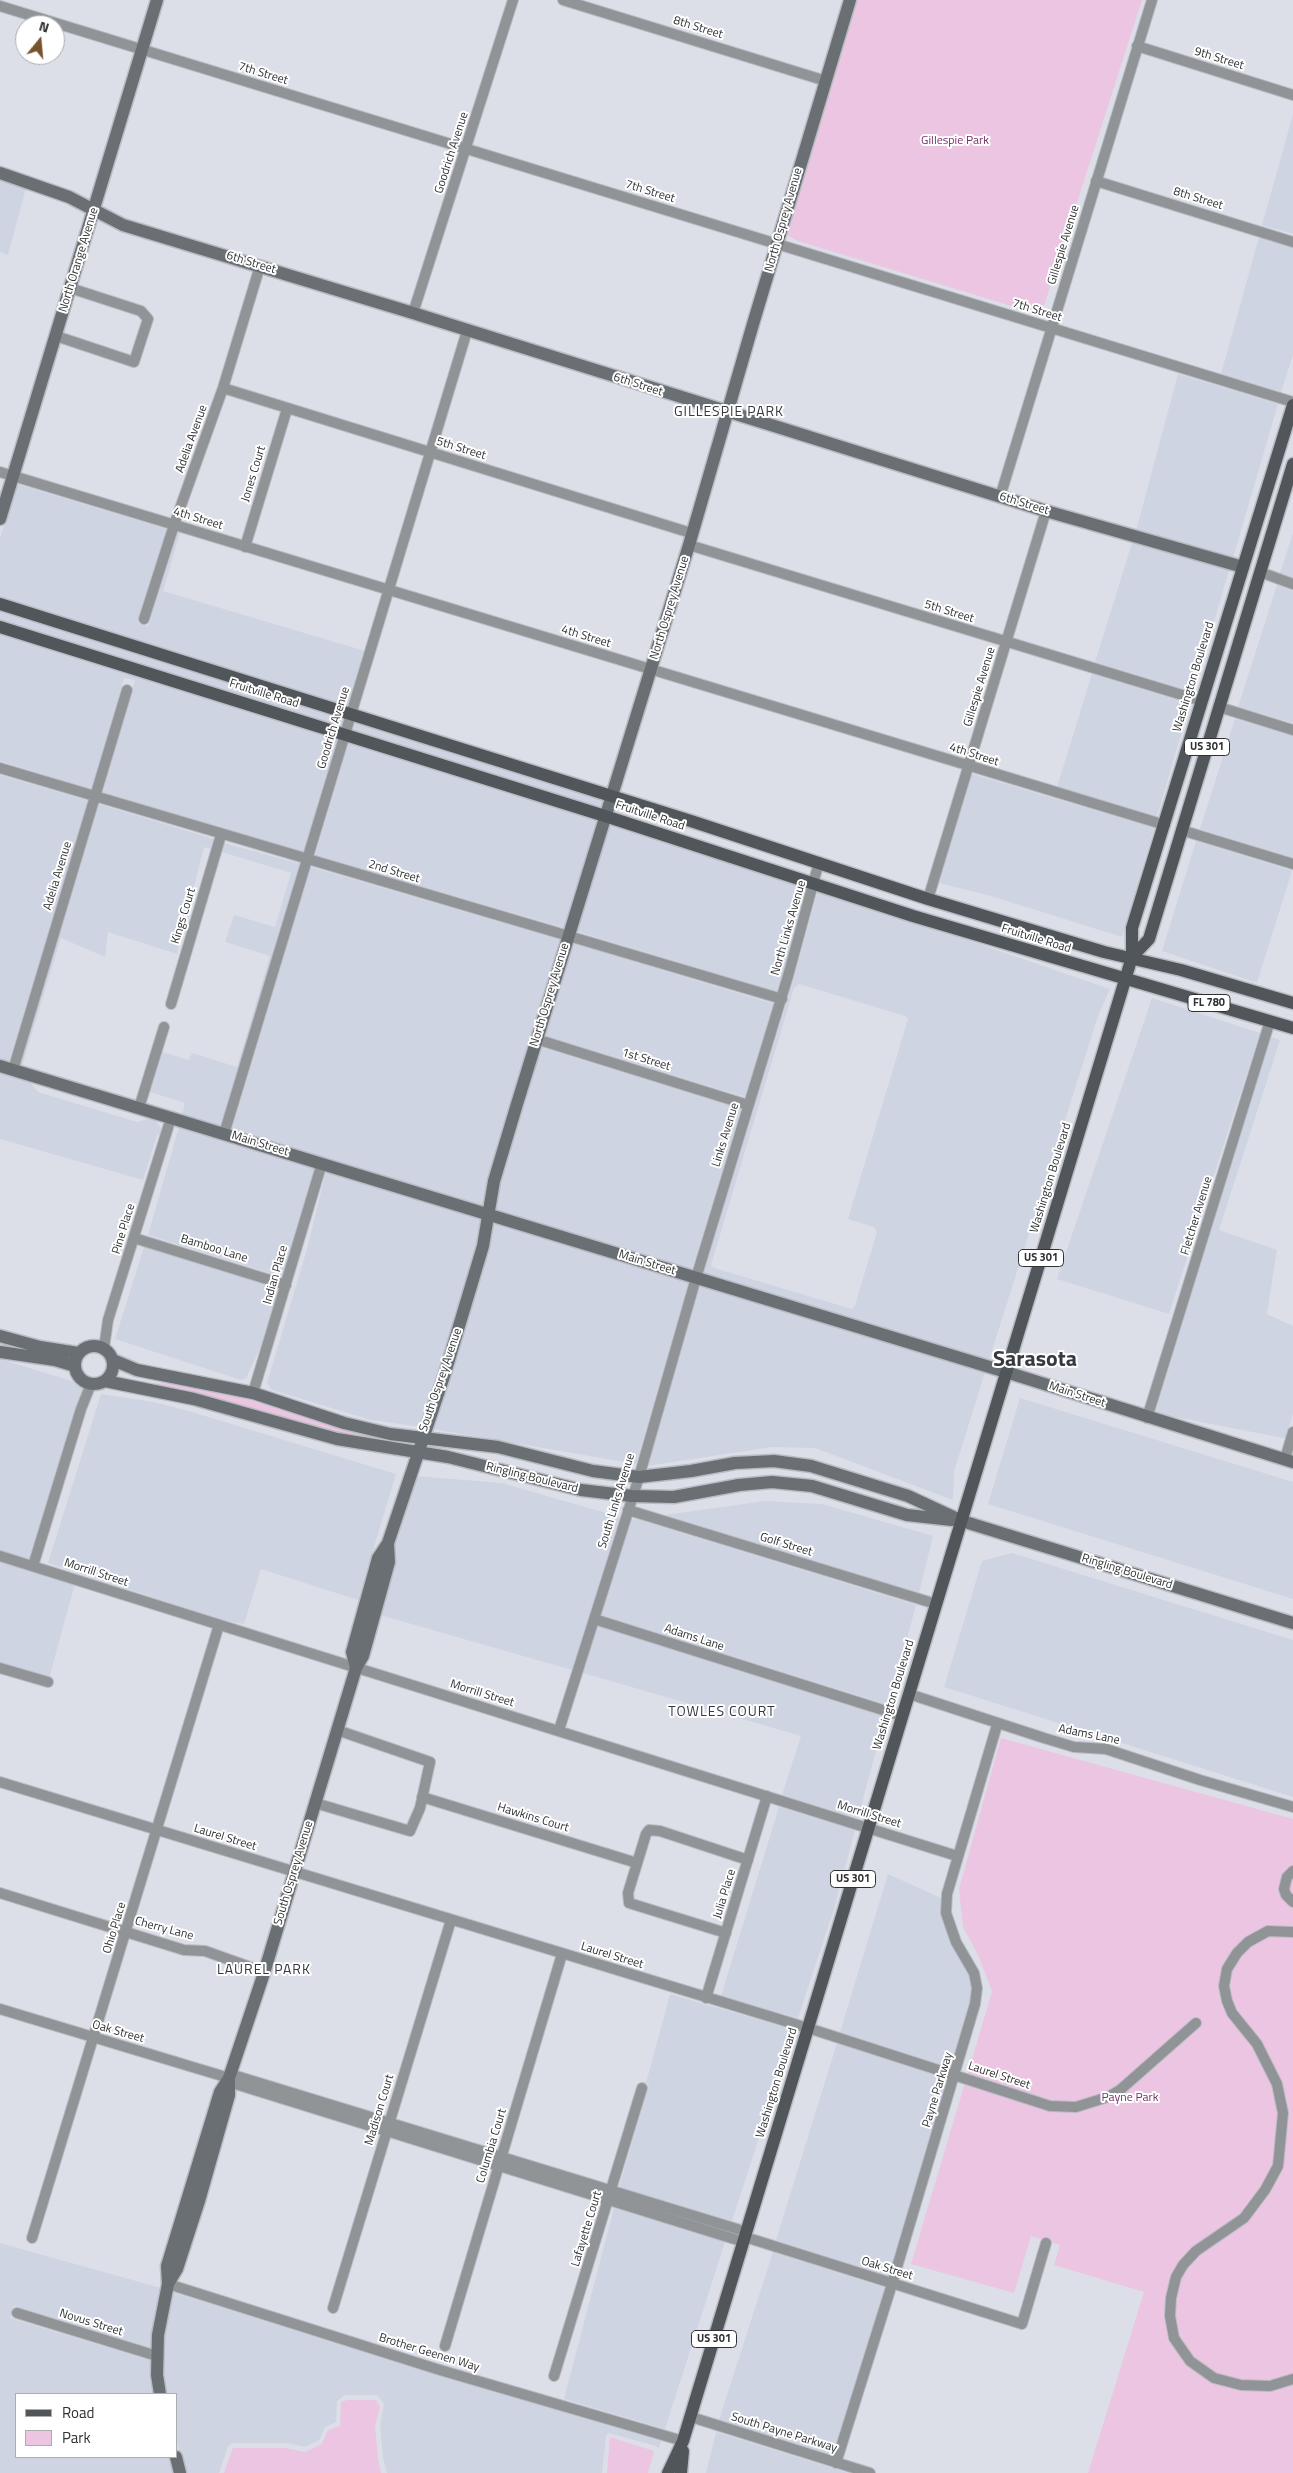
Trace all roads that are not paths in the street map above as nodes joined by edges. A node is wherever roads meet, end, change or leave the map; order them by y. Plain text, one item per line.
1 (157, 0) edge
2 (513, 0) edge
3 (563, 0) edge
4 (850, 0) edge
5 (1152, 0) edge
6 (0, 6) edge
7 (1137, 46) junction
8 (142, 50) junction
9 (826, 81) junction
10 (1293, 95) edge
11 (467, 150) junction
12 (0, 173) edge
13 (1096, 181) junction
14 (93, 211) junction
15 (1293, 242) edge
16 (778, 244) junction
17 (260, 266) junction
18 (70, 288) junction
19 (414, 313) junction
20 (1051, 328) junction
21 (468, 330) junction
22 (56, 336) junction
23 (223, 388) junction
24 (1293, 404) edge
25 (287, 409) junction
26 (727, 413) junction
27 (431, 453) junction
28 (1293, 464) edge
29 (0, 472) edge
30 (13, 476) junction
31 (1000, 497) junction
32 (1046, 511) junction
33 (0, 519) edge
34 (174, 525) junction
35 (690, 539) junction
36 (245, 547) junction
37 (1243, 566) junction
38 (1260, 572) junction
39 (1293, 584) edge
40 (389, 590) junction
41 (1234, 594) junction
42 (0, 604) edge
43 (144, 619) dead end
44 (0, 626) edge
45 (1006, 642) junction
46 (652, 670) junction
47 (127, 690) dead end
48 (1202, 701) junction
49 (1219, 707) junction
50 (352, 714) junction
51 (1293, 730) edge
52 (345, 734) junction
53 (968, 766) junction
54 (0, 768) edge
55 (611, 796) junction
56 (96, 797) junction
57 (605, 816) junction
58 (1165, 825) junction
59 (1181, 830) junction
60 (221, 835) junction
61 (308, 860) junction
62 (819, 862) junction
63 (1293, 864) edge
64 (814, 883) junction
65 (928, 899) junction
66 (568, 936) junction
67 (1132, 957) junction
68 (1125, 979) junction
69 (782, 999) junction
70 (1293, 1003) edge
71 (171, 1004) dead end
72 (1270, 1021) junction
73 (164, 1027) dead end
74 (1293, 1028) edge
75 (536, 1039) junction
76 (0, 1066) edge
77 (13, 1070) junction
78 (748, 1105) junction
79 (139, 1108) junction
80 (171, 1118) junction
81 (224, 1134) junction
82 (322, 1163) junction
83 (488, 1216) junction
84 (134, 1238) junction
85 (696, 1278) junction
86 (286, 1284) junction
87 (0, 1336) edge
88 (104, 1348) junction
89 (0, 1352) edge
90 (78, 1353) junction
91 (113, 1360) junction
92 (74, 1366) junction
93 (1006, 1372) junction
94 (105, 1381) junction
95 (91, 1384) junction
96 (253, 1393) junction
97 (1147, 1418) junction
98 (1293, 1432) edge
99 (422, 1437) junction
100 (417, 1453) junction
101 (1289, 1460) edge
102 (638, 1477) junction
103 (632, 1496) junction
104 (628, 1510) junction
105 (962, 1521) junction
106 (0, 1556) edge
107 (33, 1566) junction
108 (936, 1604) junction
109 (594, 1619) junction
110 (1293, 1623) edge
111 (219, 1625) junction
112 (0, 1668) edge
113 (356, 1668) junction
114 (48, 1682) dead end
115 (909, 1694) junction
116 (902, 1716) junction
117 (997, 1725) junction
118 (337, 1730) junction
119 (559, 1730) junction
120 (0, 1782) edge
121 (767, 1796) junction
122 (422, 1797) junction
123 (315, 1803) junction
124 (1293, 1806) edge
125 (869, 1828) junction
126 (158, 1830) junction
127 (957, 1856) junction
128 (748, 1860) junction
129 (637, 1863) junction
130 (1293, 1871) edge
131 (294, 1872) junction
132 (0, 1893) edge
133 (1293, 1902) edge
134 (451, 1920) junction
135 (127, 1932) junction
136 (1293, 1932) edge
137 (726, 1933) junction
138 (562, 1954) junction
139 (264, 1972) junction
140 (706, 1998) junction
141 (0, 2009) edge
142 (1196, 2024) dead end
143 (808, 2028) junction
144 (94, 2038) junction
145 (955, 2075) junction
146 (229, 2078) junction
147 (642, 2088) dead end
148 (388, 2127) junction
149 (500, 2162) junction
150 (610, 2195) junction
151 (745, 2237) junction
152 (32, 2238) dead end
153 (1046, 2243) dead end
154 (168, 2284) junction
155 (892, 2284) junction
156 (332, 2308) dead end
157 (17, 2313) dead end
158 (445, 2346) dead end
159 (157, 2356) junction
160 (554, 2376) dead end
161 (1293, 2378) edge
162 (160, 2393) edge
163 (691, 2417) junction
164 (683, 2441) junction
165 (176, 2458) edge
166 (836, 2463) junction
167 (180, 2473) edge
168 (668, 2473) edge
169 (681, 2473) edge
170 (870, 2473) edge

1 - 8 street, North Orange Avenue
2 - 11 street, Goodrich Avenue
3 - 9 street, 8th Street
4 - 9 street, North Osprey Avenue
5 - 7 street, Gillespie Avenue
6 - 8 street, 7th Street
7 - 10 street, 9th Street
7 - 13 street, Gillespie Avenue
8 - 11 street, 7th Street
8 - 14 street, North Orange Avenue
9 - 16 street, North Osprey Avenue
11 - 16 street, 7th Street
11 - 19 street, Goodrich Avenue
12 - 14 street, 6th Street
13 - 15 street, 8th Street
13 - 20 street, Gillespie Avenue
14 - 17 street, 6th Street
14 - 18 street, North Orange Avenue
16 - 20 street, 7th Street
16 - 26 street, North Osprey Avenue
17 - 19 street, 6th Street
17 - 23 street, Adelia Avenue
18 - 22 street, North Orange Avenue
18 - 22 street
19 - 21 street, 6th Street
20 - 24 street, 7th Street
20 - 31 street, Gillespie Avenue
21 - 26 street, 6th Street
21 - 27 street, Goodrich Avenue
22 - 30 street, North Orange Avenue
23 - 25 street, 5th Street
23 - 34 street, Adelia Avenue
24 - 37 main road, Washington Boulevard / US 301
25 - 27 street, 5th Street
25 - 36 street, Jones Court
26 - 31 street, 6th Street
26 - 35 street, North Osprey Avenue
27 - 35 street, 5th Street
27 - 40 street, Goodrich Avenue
28 - 38 main road, Washington Boulevard / US 301
29 - 30 street, 4th Street
30 - 33 street, North Orange Avenue
30 - 34 street, 4th Street
31 - 32 street, 6th Street
32 - 37 street, 6th Street
32 - 45 street, Gillespie Avenue
34 - 36 street, 4th Street
34 - 43 street, Adelia Avenue
35 - 45 street, 5th Street
35 - 46 street, North Osprey Avenue
36 - 40 street, 4th Street
37 - 41 main road, Washington Boulevard / US 301
38 - 39 street
38 - 49 main road, Washington Boulevard / US 301
40 - 46 street, 4th Street
40 - 50 street, Goodrich Avenue
41 - 48 main road, Washington Boulevard / US 301
41 - 49 main road
42 - 50 main road, Fruitville Road
44 - 52 main road, Fruitville Road
45 - 48 street, 5th Street
45 - 53 street, Gillespie Avenue
46 - 53 street, 4th Street
46 - 55 street, North Osprey Avenue
47 - 56 street, Adelia Avenue
48 - 58 main road, Washington Boulevard / US 301
49 - 51 street
49 - 59 main road, Washington Boulevard / US 301
50 - 52 street, Goodrich Avenue
50 - 55 main road, Fruitville Road
52 - 57 main road, Fruitville Road
52 - 61 street, Goodrich Avenue
53 - 58 street, 4th Street
53 - 65 street, Gillespie Avenue
54 - 56 street, 2nd Street
55 - 57 street, North Osprey Avenue
55 - 62 main road, Fruitville Road
56 - 60 street, 2nd Street
56 - 77 street, Adelia Avenue
57 - 64 main road, Fruitville Road
57 - 66 street, North Osprey Avenue
58 - 67 main road, Washington Boulevard / US 301
59 - 63 street
59 - 67 main road, Washington Boulevard / US 301
60 - 61 street, 2nd Street
60 - 71 street, Kings Court
61 - 66 street, 2nd Street
61 - 81 street, Goodrich Avenue
62 - 64 street, North Links Avenue
62 - 65 main road, Fruitville Road
64 - 68 main road, Fruitville Road
64 - 69 street, North Links Avenue
65 - 67 main road, Fruitville Road
66 - 69 street, 2nd Street
66 - 75 street, North Osprey Avenue
67 - 68 main road, Washington Boulevard / US 301
67 - 70 main road, Fruitville Road / FL 780
68 - 72 main road, Fruitville Road / FL 780
68 - 93 main road, Washington Boulevard / US 301
69 - 78 street, Links Avenue
72 - 74 main road, Fruitville Road / FL 780
72 - 97 street, Fletcher Avenue
73 - 79 street
75 - 78 street, 1st Street
75 - 83 street, North Osprey Avenue
76 - 77 street, Main Street
77 - 79 street, Main Street
78 - 85 street, Links Avenue
79 - 80 street, Main Street
80 - 81 street, Main Street
80 - 84 street, Pine Place
81 - 82 street, Main Street
82 - 83 street, Main Street
82 - 86 street, Indian Place
83 - 85 street, Main Street
83 - 99 street, South Osprey Avenue
84 - 86 street, Bamboo Lane
84 - 88 street, Pine Place
85 - 93 street, Main Street
85 - 102 street, South Links Avenue
86 - 96 street, Indian Place
87 - 90 street
88 - 90 street
88 - 91 street
89 - 92 street
90 - 92 street
91 - 94 street
91 - 96 street, Ringling Boulevard
92 - 95 street
93 - 97 street, Main Street
93 - 105 main road, Washington Boulevard / US 301
94 - 95 street
94 - 100 street, Ringling Boulevard
95 - 107 street
96 - 99 street, Ringling Boulevard
97 - 101 street, Main Street
98 - 101 street
99 - 100 street, South Osprey Avenue
99 - 102 street, Ringling Boulevard
100 - 103 street, Ringling Boulevard
100 - 113 street, South Osprey Avenue
102 - 103 street, South Links Avenue
102 - 105 street, Ringling Boulevard
103 - 104 street, South Links Avenue
103 - 105 street, Ringling Boulevard
104 - 108 street, Golf Street
104 - 109 street, South Links Avenue
105 - 108 main road, Washington Boulevard / US 301
105 - 110 street, Ringling Boulevard
106 - 107 street, Morrill Street
107 - 111 street, Morrill Street
108 - 115 main road, Washington Boulevard / US 301
109 - 116 street, Adams Lane
109 - 119 street, South Links Avenue
111 - 113 street, Morrill Street
111 - 126 street, Ohio Place
112 - 114 street
113 - 118 street, South Osprey Avenue
113 - 119 street, Morrill Street
115 - 116 main road, Washington Boulevard / US 301
115 - 117 street, Adams Lane
116 - 125 main road, Washington Boulevard / US 301
117 - 124 street, Adams Lane
117 - 127 street, Payne Parkway
118 - 122 street
118 - 123 street, South Osprey Avenue
119 - 121 street, Morrill Street
120 - 126 street, Laurel Street
121 - 125 street, Morrill Street
121 - 128 street, Julia Place
122 - 123 street
122 - 129 street, Hawkins Court
123 - 131 street, South Osprey Avenue
125 - 127 street, Morrill Street
125 - 143 main road, Washington Boulevard / US 301
126 - 131 street, Laurel Street
126 - 135 street, Ohio Place
127 - 145 street, Payne Parkway
128 - 129 street
128 - 137 street, Julia Place
129 - 137 street
130 - 133 street
131 - 134 street, Laurel Street
131 - 139 street, South Osprey Avenue
132 - 135 street, Cherry Lane
134 - 138 street, Laurel Street
134 - 148 street, Madison Court
135 - 139 street, Cherry Lane
135 - 144 street, Ohio Place
136 - 161 street
137 - 140 street, Julia Place
138 - 140 street, Laurel Street
138 - 149 street, Columbia Court
139 - 146 street, South Osprey Avenue
140 - 143 street, Laurel Street
141 - 144 street, Oak Street
142 - 145 street, Laurel Street
143 - 145 street, Laurel Street
143 - 151 main road, Washington Boulevard / US 301
144 - 146 street, Oak Street
144 - 152 street, Ohio Place
145 - 155 street, Payne Parkway
146 - 148 street, Oak Street
146 - 154 street, South Osprey Avenue
147 - 150 street, Lafayette Court
148 - 149 street, Oak Street
148 - 156 street, Madison Court
149 - 150 street, Oak Street
149 - 158 street, Columbia Court
150 - 151 street, Oak Street
150 - 160 street, Lafayette Court
151 - 155 street, Oak Street
151 - 163 main road, Washington Boulevard / US 301
153 - 155 street, Oak Street
154 - 159 street, South Osprey Avenue
154 - 164 street, Brother Geenen Way
155 - 166 street, Payne Parkway
157 - 159 street, Novus Street
159 - 162 street, South Osprey Avenue
163 - 164 main road, Washington Boulevard / US 301
163 - 166 street, South Payne Parkway
164 - 168 main road, Washington Boulevard / US 301
164 - 169 main road, Washington Boulevard / US 301
165 - 167 street
166 - 170 street, South Payne Parkway

